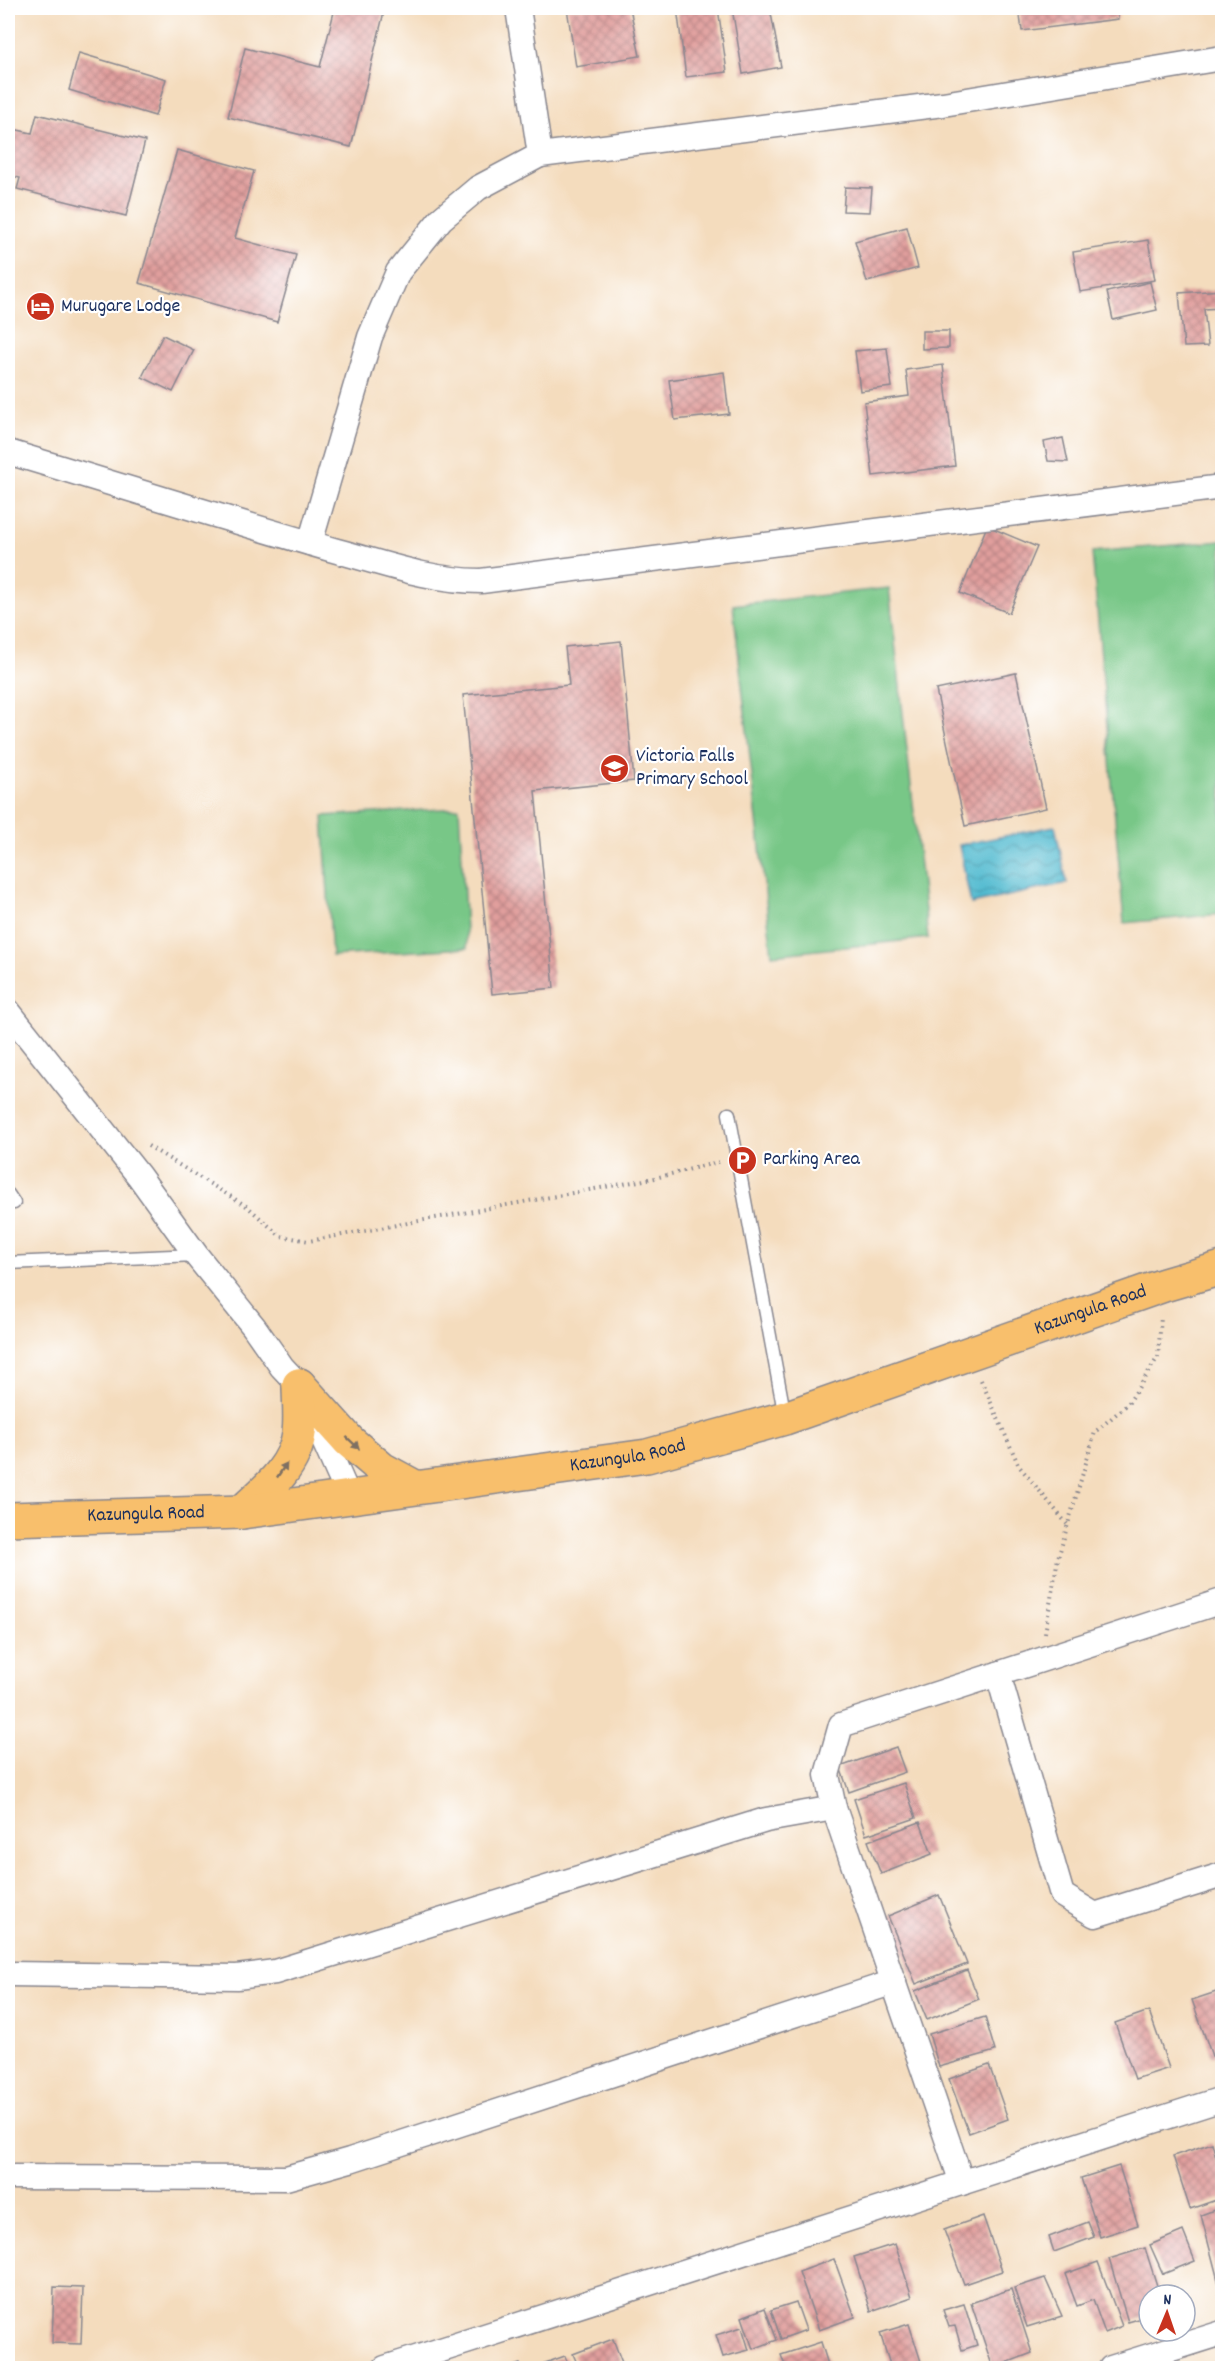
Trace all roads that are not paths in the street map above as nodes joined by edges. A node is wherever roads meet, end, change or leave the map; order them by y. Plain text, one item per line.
1 (518, 8) edge
2 (1222, 58) edge
3 (540, 155) junction
4 (8, 452) edge
5 (1222, 487) edge
6 (310, 543) junction
7 (8, 1011) edge
8 (729, 1114) dead end
9 (196, 1255) junction
10 (8, 1263) edge
11 (1222, 1268) edge
12 (299, 1385) junction
13 (785, 1418) junction
14 (415, 1487) junction
15 (349, 1497) junction
16 (242, 1512) junction
17 (8, 1519) edge
18 (1222, 1601) edge
19 (998, 1674) junction
20 (834, 1808) junction
21 (1222, 1875) edge
22 (8, 1974) edge
23 (894, 1982) junction
24 (1222, 2099) edge
25 (8, 2177) edge
26 (962, 2183) junction
27 (1222, 2333) edge
28 (385, 2368) edge
29 (1111, 2368) edge

1 - 3 street
2 - 3 street
3 - 6 street
4 - 6 street
5 - 6 street
7 - 9 street
8 - 13 lane
9 - 10 lane
9 - 12 street
11 - 13 main road, Kazungula Road
12 -> 14 main road
12 - 15 street
16 -> 12 main road
13 - 14 main road, Kazungula Road
14 - 15 main road, Kazungula Road
15 - 16 main road, Kazungula Road
16 - 17 main road, Kazungula Road
18 - 19 street
19 - 20 street
19 - 21 street
20 - 22 street
20 - 23 street
23 - 25 street
23 - 26 street
24 - 26 street
26 - 28 street
27 - 29 street

